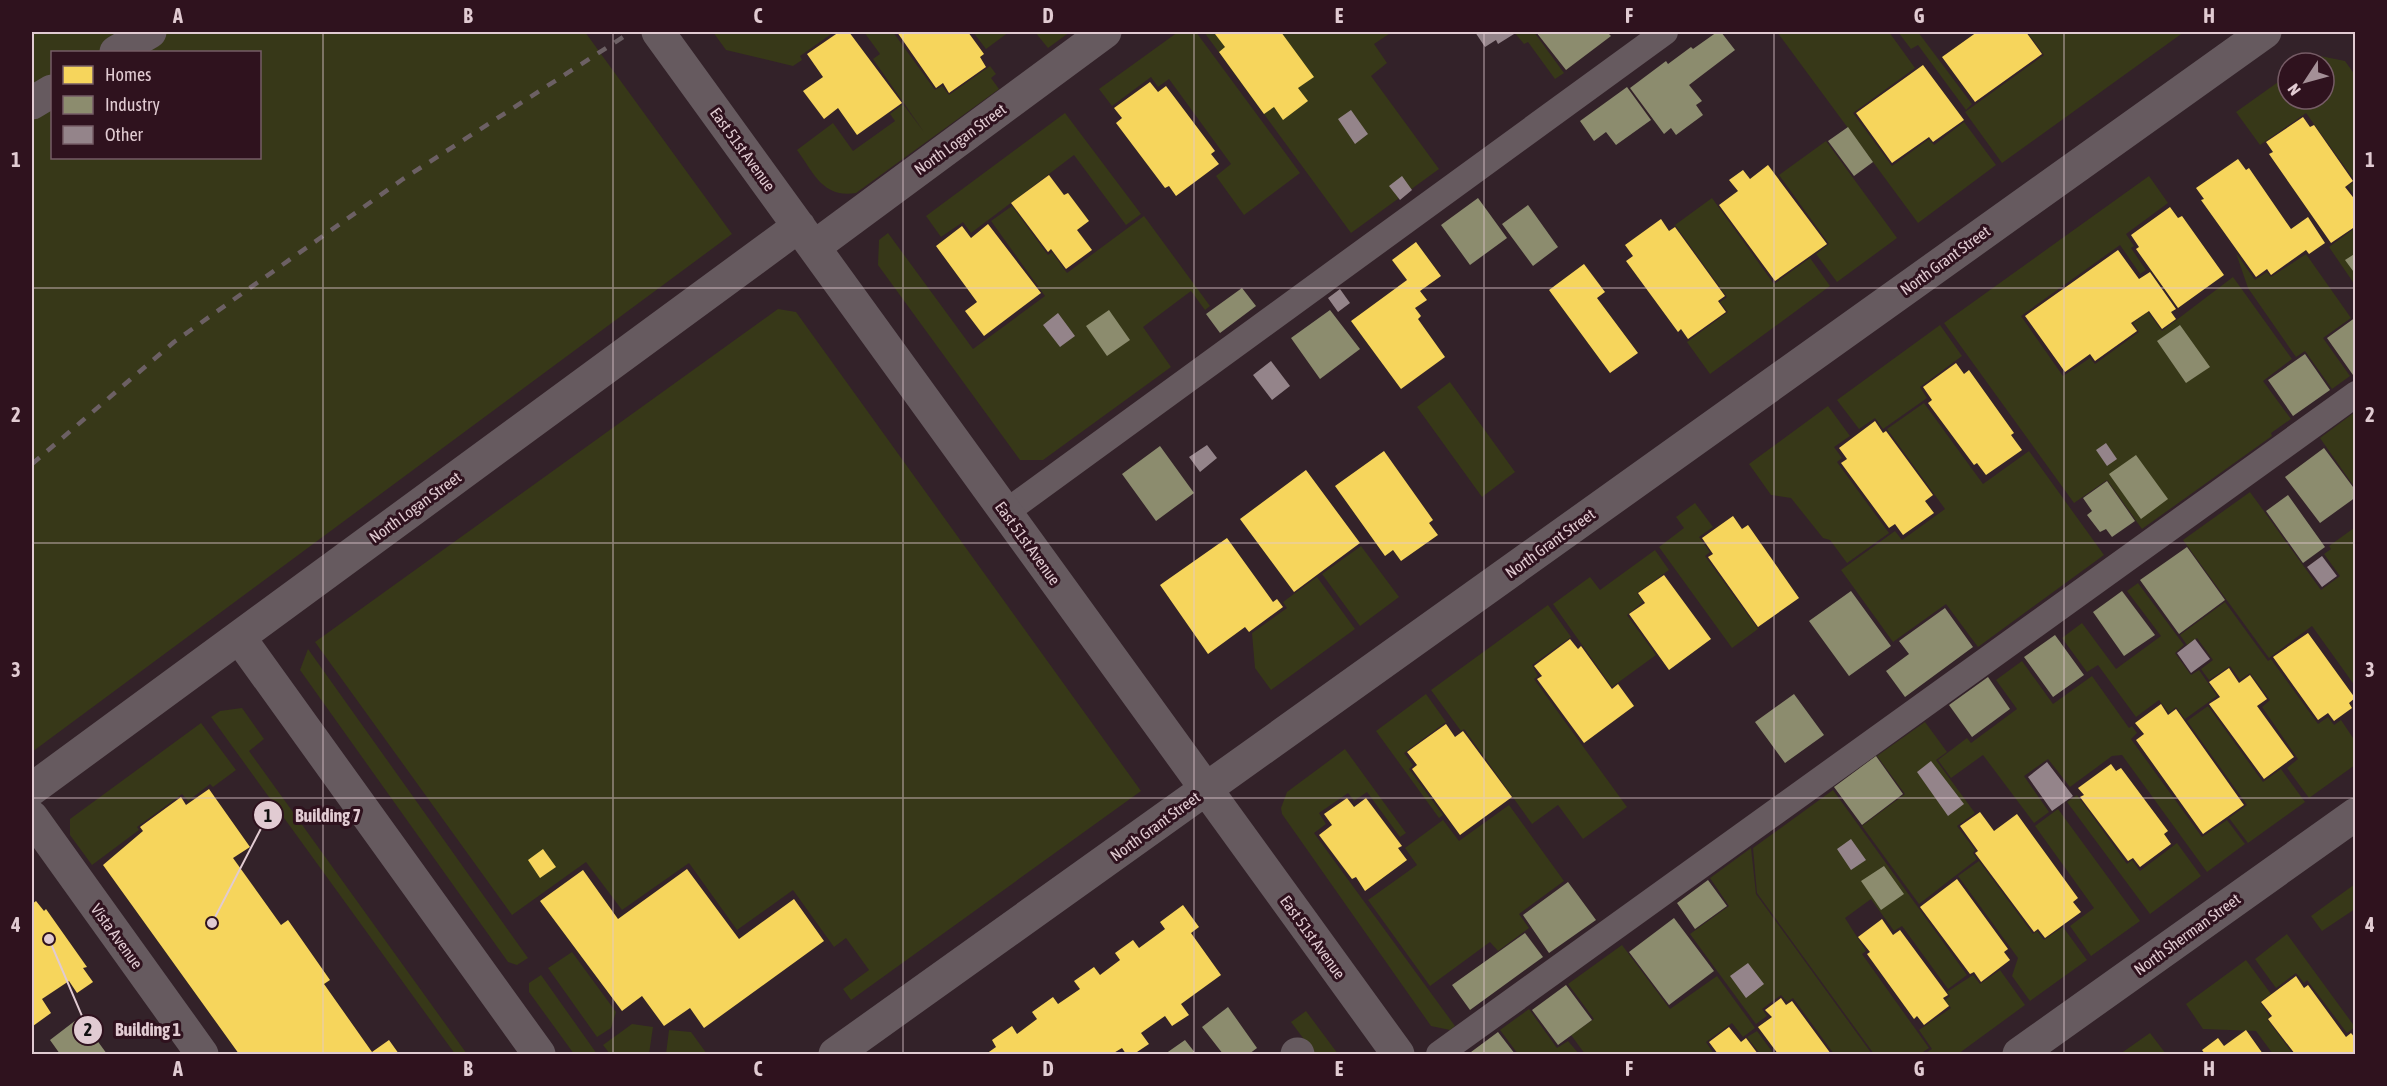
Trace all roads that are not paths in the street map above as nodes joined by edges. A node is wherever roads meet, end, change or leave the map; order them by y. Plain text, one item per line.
1 (658, 32) edge
2 (1105, 32) edge
3 (1665, 32) edge
4 (2265, 32) edge
5 (144, 33) edge
6 (117, 51) edge
7 (51, 92) edge
8 (32, 104) edge
9 (806, 236) junction
10 (2355, 394) edge
11 (1006, 512) junction
12 (239, 637) junction
13 (32, 789) edge
14 (1206, 789) junction
15 (2355, 814) edge
16 (32, 817) edge
17 (202, 1054) edge
18 (539, 1054) edge
19 (835, 1054) edge
20 (1398, 1054) edge
21 (1439, 1054) edge
22 (2019, 1054) edge

1 - 9 street, East 51st Avenue
2 - 9 street, North Logan Street
3 - 11 lane
4 - 14 street, North Grant Street
5 - 6 street
7 - 8 street
9 - 11 street, East 51st Avenue
9 - 12 street, North Logan Street
10 - 21 lane
11 - 14 street, East 51st Avenue
12 - 13 street, North Logan Street
12 - 18 street
14 - 19 street, North Grant Street
14 - 20 street, East 51st Avenue
15 - 22 street, North Sherman Street
16 - 17 street, Vista Avenue

